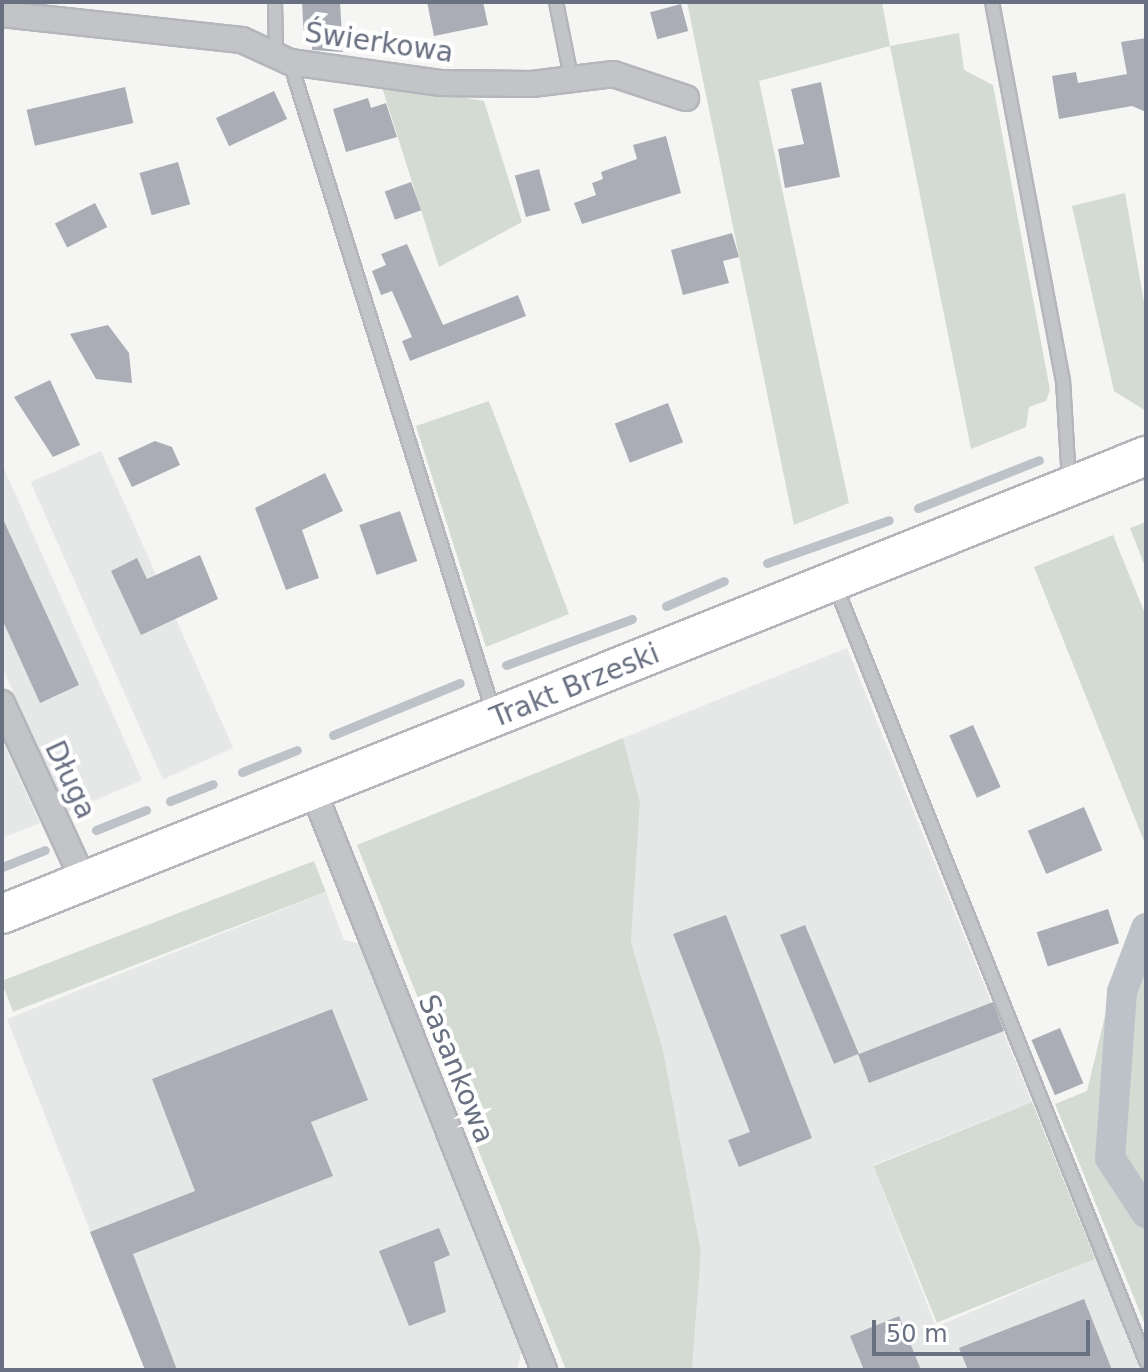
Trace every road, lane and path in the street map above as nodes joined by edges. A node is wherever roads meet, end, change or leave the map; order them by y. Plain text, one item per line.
1 (275, 2) edge
2 (556, 2) edge
3 (992, 2) edge
4 (64, 11) edge
5 (2, 14) edge
6 (283, 57) junction
7 (571, 77) junction
8 (686, 98) dead end
9 (1146, 456) edge
10 (1069, 485) junction
11 (834, 582) junction
12 (2, 703) edge
13 (495, 718) junction
14 (313, 790) junction
15 (84, 881) junction
16 (2, 914) edge
17 (1146, 1361) edge
18 (544, 1370) edge

1 - 6 lane
2 - 7 lane
3 - 10 lane
4 - 5 street, Świerkowa
4 - 6 street, Świerkowa
6 - 7 street, Świerkowa
6 - 13 lane
7 - 8 street, Świerkowa
9 - 10 main road, Trakt Brzeski
10 - 11 main road, Trakt Brzeski
11 - 13 main road, Trakt Brzeski
11 - 17 lane
12 - 15 street, Długa
13 - 14 main road, Trakt Brzeski
14 - 15 main road, Trakt Brzeski
14 - 18 street, Sasankowa
15 - 16 main road, Trakt Brzeski

